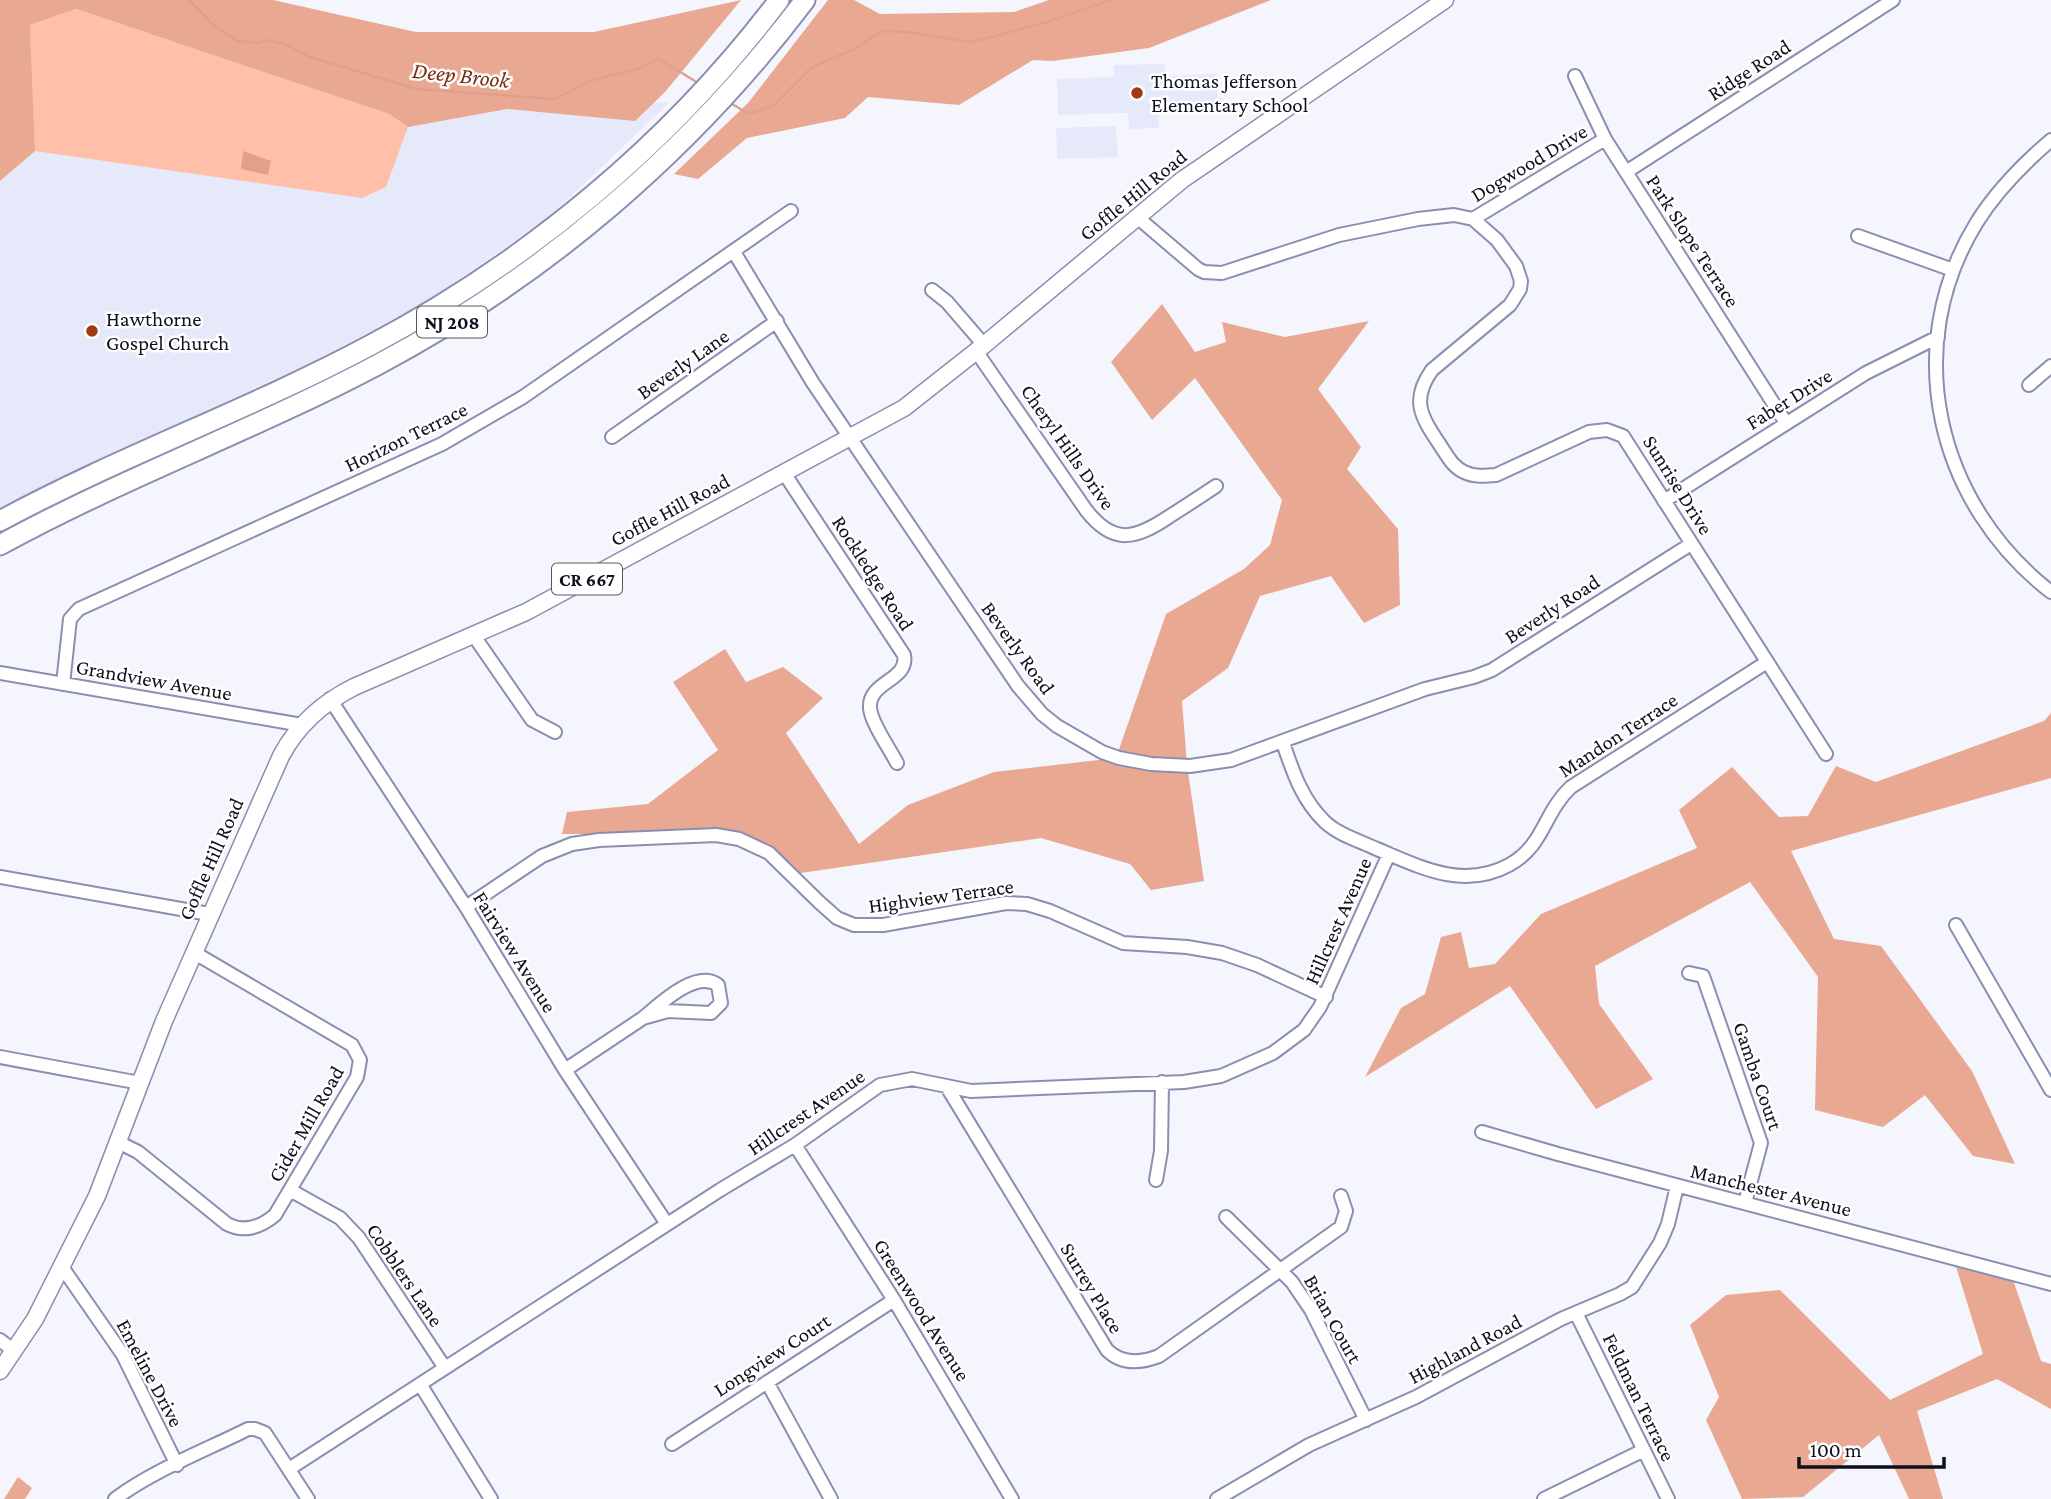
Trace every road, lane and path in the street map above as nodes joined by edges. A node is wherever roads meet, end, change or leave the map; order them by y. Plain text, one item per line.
1 (779, 0) edge
2 (805, 0) edge
3 (1445, 0) edge
4 (1893, 0) edge
5 (1575, 76) dead end
6 (1605, 139) junction
7 (2051, 140) edge
8 (1626, 172) junction
9 (791, 211) dead end
10 (1137, 217) junction
11 (1474, 219) junction
12 (1858, 236) dead end
13 (734, 251) junction
14 (1953, 271) junction
15 (932, 290) dead end
16 (776, 321) junction
17 (1938, 337) junction
18 (980, 348) junction
19 (2051, 366) edge
20 (2029, 385) dead end
21 (1786, 423) junction
22 (612, 437) dead end
23 (850, 438) junction
24 (784, 473) junction
25 (1216, 486) dead end
26 (1664, 501) junction
27 (0, 521) edge
28 (1691, 544) junction
29 (0, 545) edge
30 (2051, 593) edge
31 (474, 636) junction
32 (1767, 662) junction
33 (0, 673) edge
34 (63, 684) junction
35 (330, 699) junction
36 (302, 725) junction
37 (555, 732) dead end
38 (1283, 743) junction
39 (1826, 754) dead end
40 (897, 763) dead end
41 (1389, 854) junction
42 (0, 877) edge
43 (466, 906) junction
44 (209, 914) junction
45 (1956, 925) dead end
46 (193, 952) junction
47 (1689, 972) dead end
48 (1326, 997) junction
49 (643, 1018) junction
50 (0, 1058) edge
51 (565, 1070) junction
52 (1162, 1082) junction
53 (140, 1083) junction
54 (947, 1087) junction
55 (2051, 1090) edge
56 (1482, 1132) dead end
57 (118, 1142) junction
58 (794, 1145) junction
59 (1156, 1180) dead end
60 (1677, 1186) junction
61 (290, 1190) junction
62 (1341, 1196) dead end
63 (1745, 1203) junction
64 (1226, 1217) dead end
65 (667, 1224) junction
66 (62, 1267) junction
67 (1281, 1271) junction
68 (2051, 1284) edge
69 (894, 1300) junction
70 (1576, 1313) junction
71 (0, 1340) edge
72 (14, 1350) junction
73 (445, 1368) junction
74 (0, 1371) edge
75 (767, 1382) junction
76 (420, 1384) junction
77 (1366, 1420) junction
78 (673, 1444) dead end
79 (1643, 1450) junction
80 (177, 1465) junction
81 (289, 1469) junction
82 (115, 1499) edge
83 (308, 1499) edge
84 (491, 1499) edge
85 (831, 1499) edge
86 (1012, 1499) edge
87 (1217, 1499) edge
88 (1544, 1499) edge
89 (1668, 1499) edge

1 - 27 highway, NJ 208
2 - 29 highway, NJ 208
3 - 10 main road, Goffle Hill Road / CR 667
4 - 8 street, Ridge Road
5 - 6 street, Park Slope Terrace
6 - 8 street, Park Slope Terrace
6 - 11 street, Dogwood Drive
7 - 14 street
8 - 21 street, Park Slope Terrace
9 - 13 street, Horizon Terrace
10 - 11 street
10 - 18 main road, Goffle Hill Road / CR 667
11 - 26 street, Sunrise Drive
12 - 14 street
13 - 16 street, Beverly Road
13 - 34 street, Horizon Terrace
14 - 17 street
15 - 18 street
16 - 22 street, Beverly Lane
16 - 23 street, Beverly Road
17 - 21 street, Faber Drive
17 - 30 street
18 - 23 main road, Goffle Hill Road / CR 667
18 - 25 street, Cheryl Hills Drive
19 - 20 street
21 - 26 street, Faber Drive
23 - 24 main road, Goffle Hill Road / CR 667
23 - 38 street, Beverly Road
24 - 31 main road, Goffle Hill Road / CR 667
24 - 40 street, Rockledge Road
26 - 28 street, Sunrise Drive
28 - 32 street, Sunrise Drive
28 - 38 street, Beverly Road
31 - 35 main road, Goffle Hill Road / CR 667
31 - 37 street
32 - 39 street, Sunrise Drive
32 - 41 street, Mandon Terrace
33 - 34 street, Grandview Avenue
34 - 36 street, Grandview Avenue
35 - 36 main road, Goffle Hill Road / CR 667
35 - 43 street, Fairview Avenue
36 - 44 main road, Goffle Hill Road / CR 667
38 - 41 street, Mandon Terrace
41 - 48 street, Hillcrest Avenue
42 - 44 street
43 - 48 street, Highview Terrace
43 - 51 street, Fairview Avenue
44 - 46 main road, Goffle Hill Road / CR 667
45 - 55 street
46 - 53 main road, Goffle Hill Road / CR 667
46 - 61 street, Cider Mill Road
47 - 63 street, Gamba Court
48 - 52 street, Hillcrest Avenue
49 - 49 street
49 - 51 street
50 - 53 street
51 - 65 street, Fairview Avenue
52 - 54 street, Hillcrest Avenue
52 - 59 street
53 - 57 main road, Goffle Hill Road / CR 667
54 - 58 street, Hillcrest Avenue
54 - 67 street, Surrey Place
56 - 60 street, Manchester Avenue
57 - 61 street, Cider Mill Road
57 - 66 main road, Goffle Hill Road / CR 667
58 - 65 street, Hillcrest Avenue
58 - 69 street, Greenwood Avenue
60 - 63 street, Manchester Avenue
60 - 70 street, Highland Road
61 - 73 street, Cobblers Lane
62 - 67 street, Surrey Place
63 - 68 street, Manchester Avenue
64 - 67 street, Brian Court
65 - 73 street, Hillcrest Avenue
66 - 72 main road, Goffle Hill Road / CR 667
66 - 80 street, Emeline Drive
67 - 77 street, Brian Court
69 - 75 street, Longview Court
69 - 86 street, Greenwood Avenue
70 - 77 street, Highland Road
70 - 79 street, Feldman Terrace
71 - 72 street
72 - 74 main road, Goffle Hill Road / CR 667
73 - 76 street, Hillcrest Avenue
75 - 78 street, Longview Court
75 - 85 street
76 - 81 street, Hillcrest Avenue
76 - 84 street
77 - 87 street, Highland Road
79 - 88 street
79 - 89 street, Feldman Terrace
80 - 81 street
80 - 82 street
81 - 83 street

